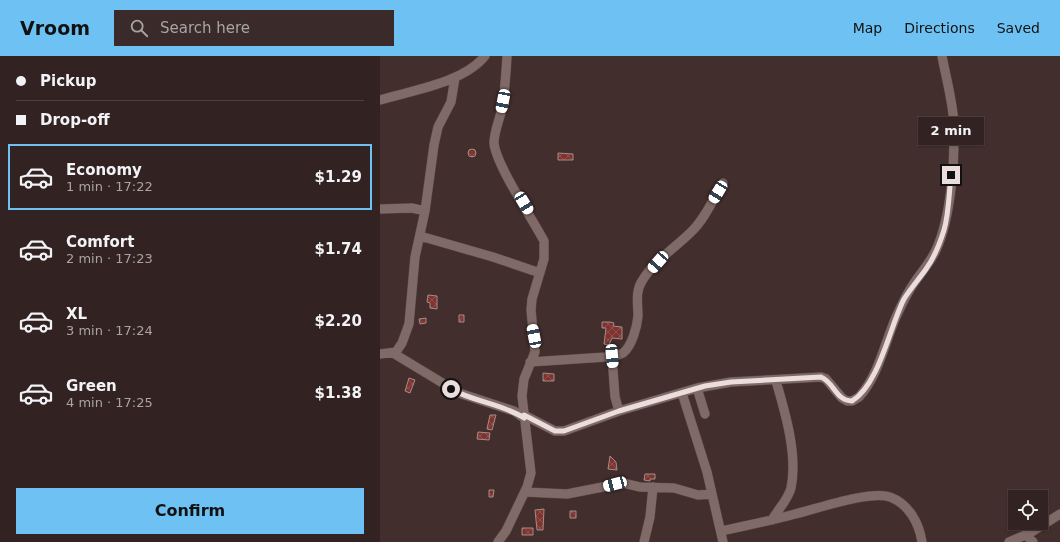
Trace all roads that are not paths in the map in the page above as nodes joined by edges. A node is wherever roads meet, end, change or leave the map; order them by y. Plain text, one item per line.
1 (485, 56) edge
2 (507, 56) edge
3 (942, 56) edge
4 (455, 78) junction
5 (380, 100) edge
6 (723, 183) dead end
7 (380, 209) edge
8 (425, 211) junction
9 (420, 236) junction
10 (540, 273) junction
11 (393, 353) junction
12 (380, 354) edge
13 (612, 356) junction
14 (530, 362) junction
15 (776, 381) junction
16 (697, 388) junction
17 (682, 393) junction
18 (619, 411) junction
19 (705, 414) dead end
20 (524, 417) junction
21 (653, 487) junction
22 (525, 492) junction
23 (712, 494) junction
24 (1060, 514) edge
25 (772, 520) junction
26 (721, 531) junction
27 (1026, 535) junction
28 (498, 542) edge
29 (644, 542) edge
30 (723, 542) edge
31 (922, 542) edge
32 (1009, 542) edge
33 (1033, 542) edge

1 - 4 street
2 - 10 street
3 - 15 street
4 - 5 street
4 - 8 street
6 - 13 street
7 - 8 street
8 - 9 street
9 - 10 street
9 - 11 street
10 - 14 street
11 - 12 street
11 - 20 street
13 - 14 street
13 - 18 street
14 - 20 street
15 - 16 street
15 - 25 street
16 - 17 street
16 - 19 street
17 - 18 street
17 - 23 street
18 - 20 street
20 - 22 street
21 - 22 street
21 - 23 street
21 - 29 street
22 - 28 street
23 - 26 street
24 - 27 street
25 - 26 street
25 - 31 street
26 - 30 street
27 - 32 street
27 - 33 street

